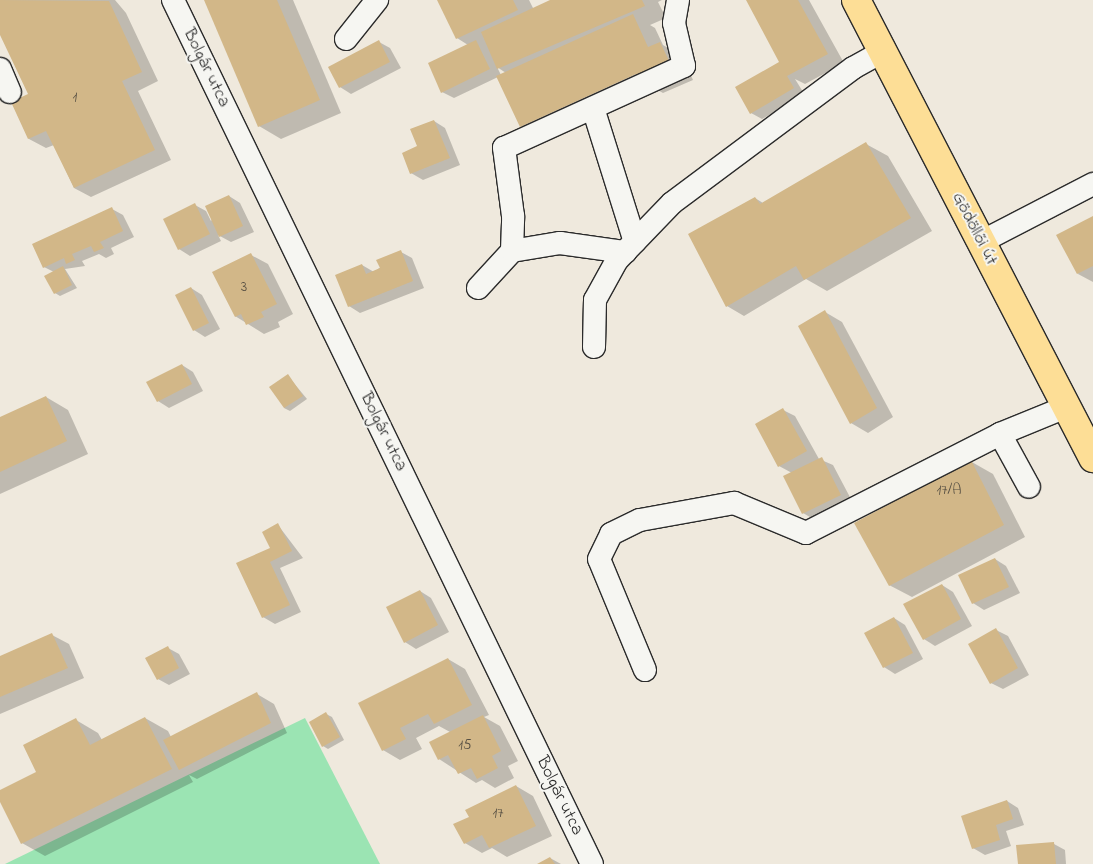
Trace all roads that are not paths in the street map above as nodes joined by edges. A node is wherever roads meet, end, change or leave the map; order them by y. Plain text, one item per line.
1 (173, 0) edge
2 (377, 0) edge
3 (678, 0) edge
4 (856, 0) edge
5 (346, 39) dead end
6 (882, 52) junction
7 (0, 69) edge
8 (10, 92) dead end
9 (593, 108) junction
10 (1093, 184) edge
11 (981, 242) junction
12 (630, 247) junction
13 (512, 252) junction
14 (478, 288) dead end
15 (594, 347) dead end
16 (1066, 407) junction
17 (1000, 434) junction
18 (1091, 449) edge
19 (1029, 487) dead end
20 (645, 670) dead end
21 (592, 864) edge

1 - 21 street, Bolgár utca
2 - 5 street
3 - 9 street
4 - 6 main road, Gödöllői út
6 - 11 main road, Gödöllői út
6 - 12 street
7 - 8 street
9 - 12 street
9 - 13 street
10 - 11 street
11 - 16 main road, Gödöllői út
12 - 13 street
12 - 15 street
13 - 14 street
16 - 17 street
16 - 18 main road, Gödöllői út
17 - 19 street
17 - 20 street

